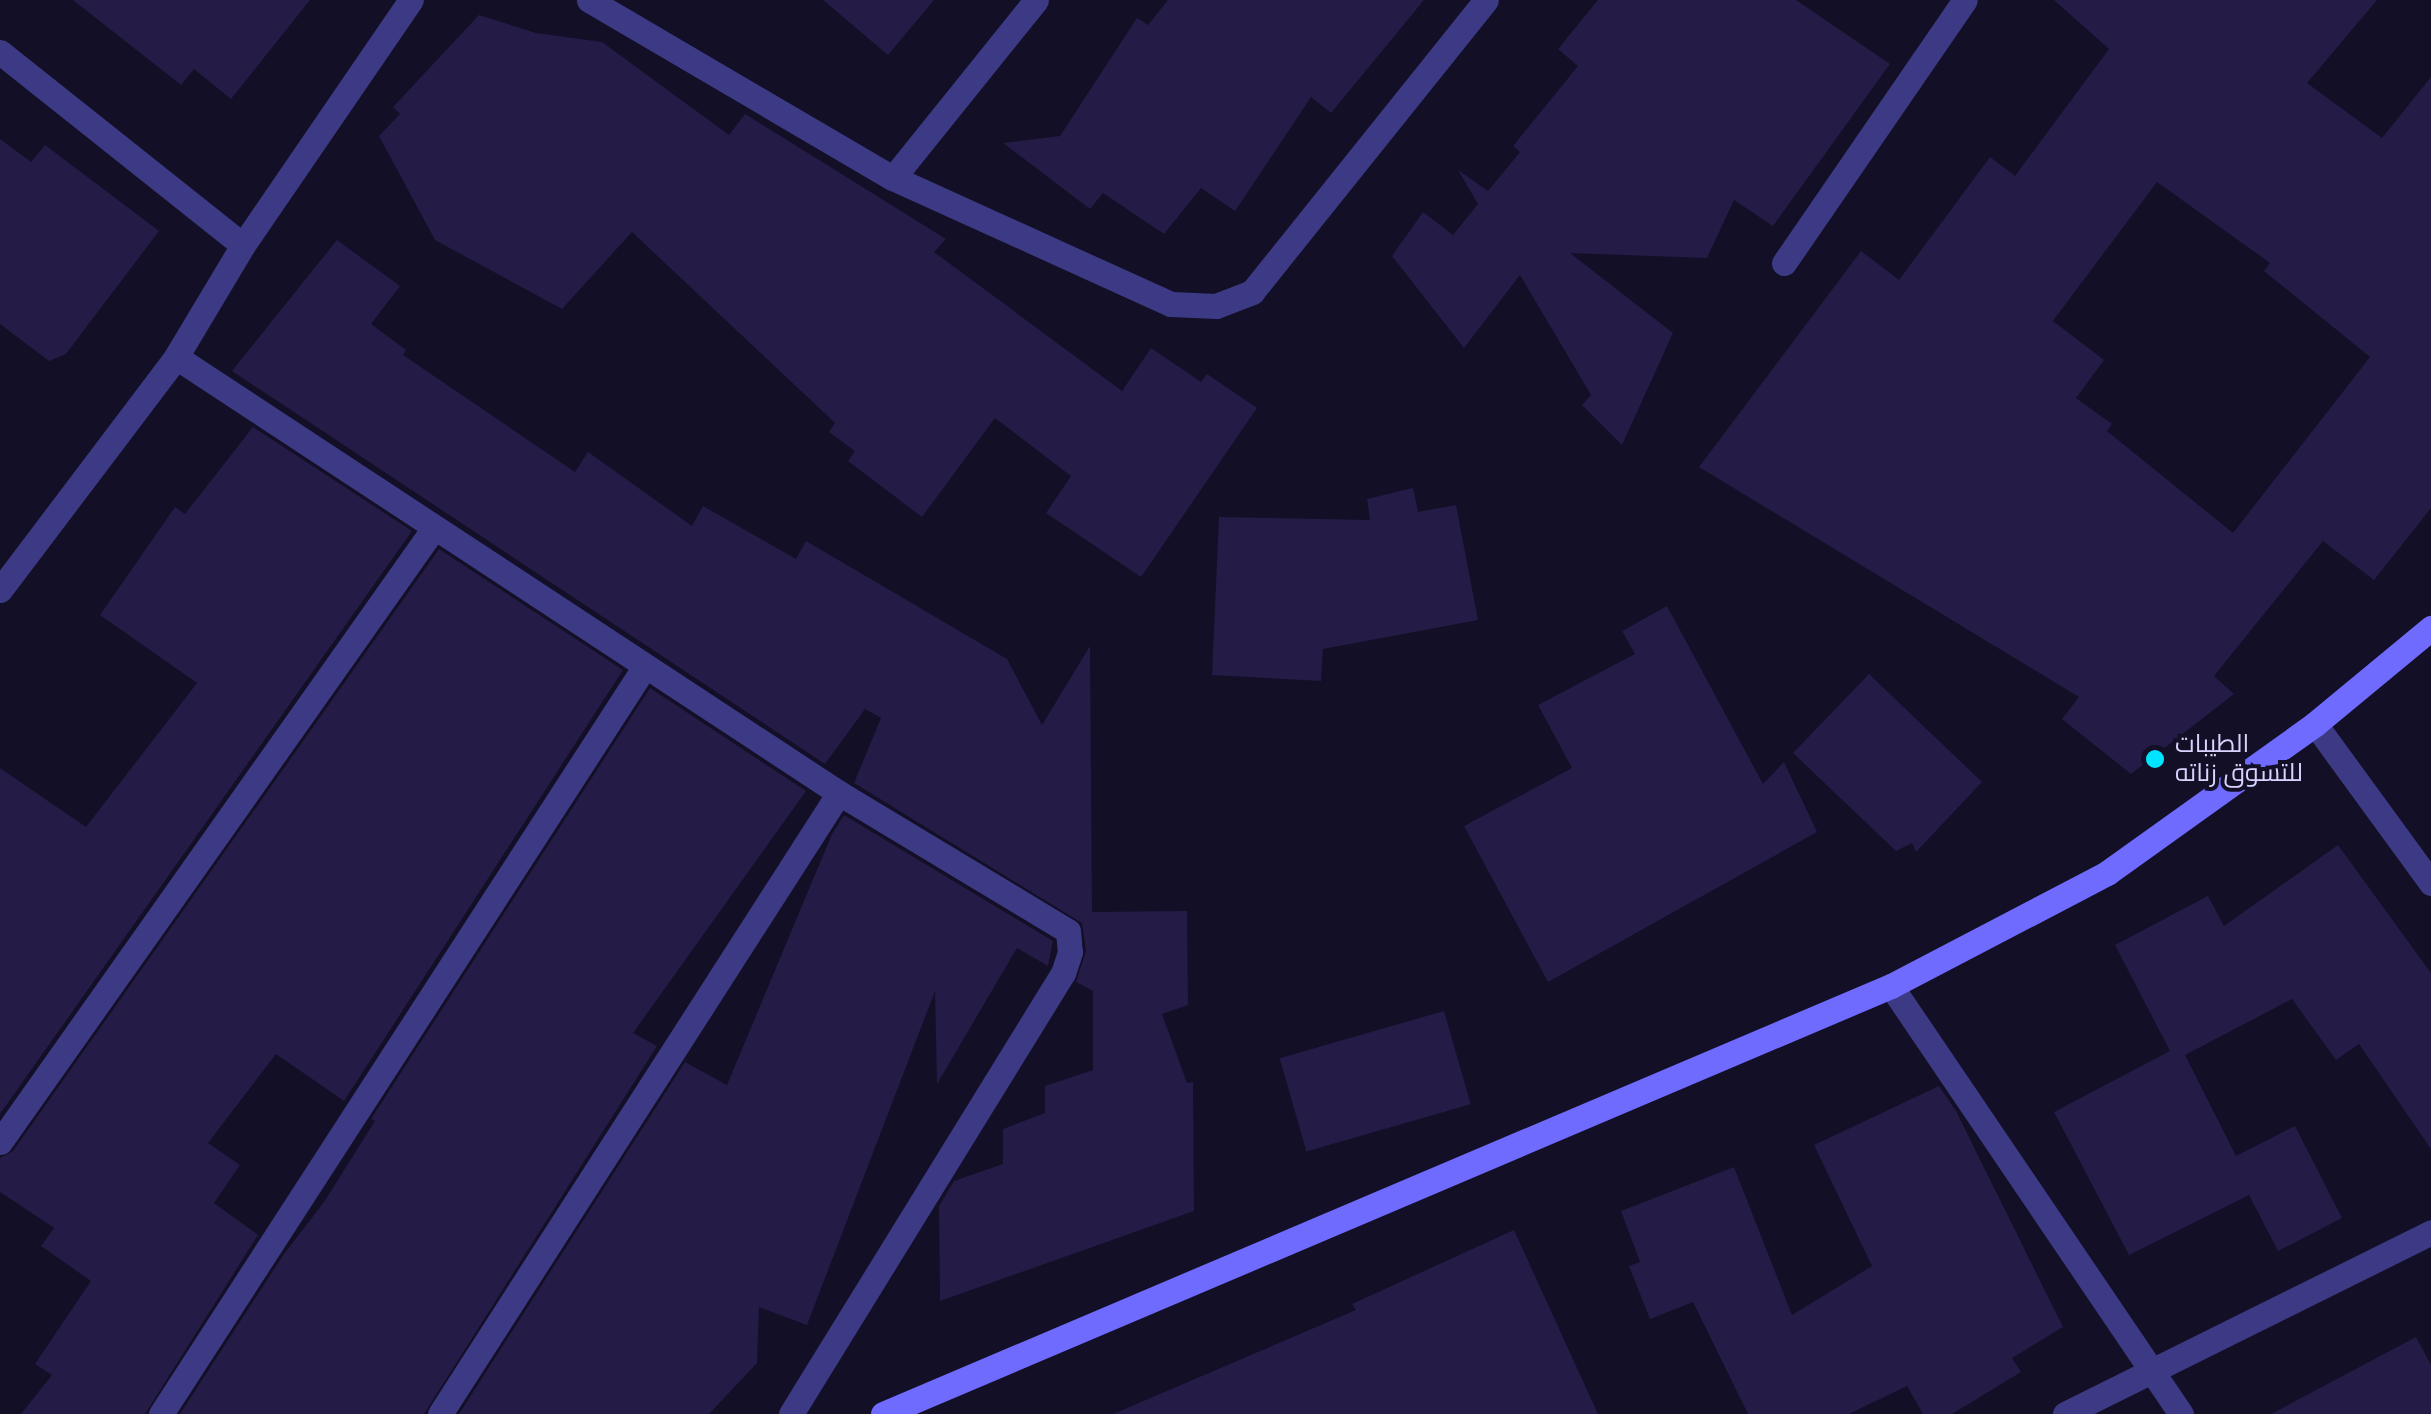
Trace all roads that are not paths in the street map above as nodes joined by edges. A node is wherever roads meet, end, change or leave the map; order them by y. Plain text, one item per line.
1 (411, 0) edge
2 (589, 0) edge
3 (1036, 0) edge
4 (1486, 0) edge
5 (1965, 0) edge
6 (0, 52) edge
7 (893, 178) junction
8 (243, 245) junction
9 (1784, 263) dead end
10 (176, 357) junction
11 (434, 528) junction
12 (0, 590) edge
13 (2431, 628) edge
14 (645, 666) junction
15 (2316, 724) junction
16 (839, 794) junction
17 (2431, 883) edge
18 (1891, 986) junction
19 (0, 1142) edge
20 (2431, 1232) edge
21 (2155, 1372) junction
22 (161, 1414) edge
23 (440, 1414) edge
24 (791, 1414) edge
25 (884, 1414) edge
26 (2064, 1414) edge
27 (2181, 1414) edge

1 - 8 street
2 - 7 street
3 - 7 street
4 - 7 street
5 - 9 street
6 - 8 street
8 - 10 street
10 - 11 street
10 - 12 street
11 - 14 street
11 - 19 street
13 - 15 street
14 - 16 street
14 - 22 street
15 - 17 street
15 - 18 street
16 - 23 street
16 - 24 street
18 - 21 street
18 - 25 street
20 - 21 street
21 - 26 street
21 - 27 street

